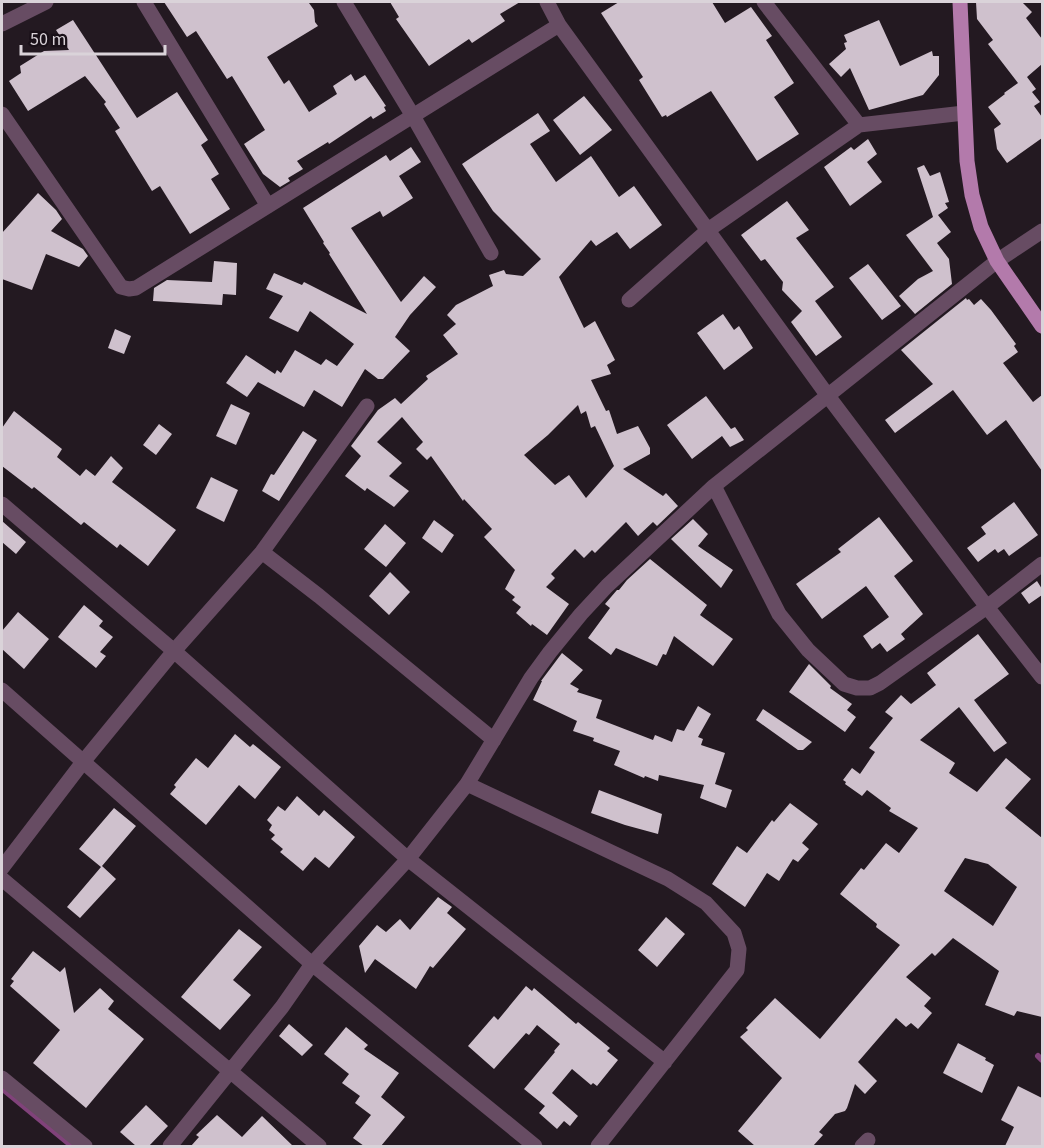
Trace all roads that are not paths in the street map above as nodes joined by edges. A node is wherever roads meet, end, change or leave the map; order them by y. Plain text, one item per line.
1 (46, 2) edge
2 (144, 2) edge
3 (344, 2) edge
4 (547, 2) edge
5 (764, 2) edge
6 (960, 2) edge
7 (2, 24) edge
8 (559, 25) junction
9 (964, 113) junction
10 (2, 114) edge
11 (413, 116) junction
12 (859, 125) junction
13 (268, 206) junction
14 (708, 230) junction
15 (1042, 231) edge
16 (491, 253) dead end
17 (997, 261) junction
18 (629, 300) dead end
19 (1042, 326) edge
20 (828, 396) junction
21 (367, 406) dead end
22 (714, 486) junction
23 (2, 504) edge
24 (262, 552) junction
25 (1042, 564) edge
26 (987, 606) junction
27 (174, 651) junction
28 (1042, 677) edge
29 (2, 690) edge
30 (494, 740) junction
31 (83, 762) junction
32 (467, 784) junction
33 (408, 859) junction
34 (2, 868) edge
35 (2, 879) edge
36 (312, 964) junction
37 (664, 1062) junction
38 (231, 1071) junction
39 (2, 1078) edge
40 (85, 1146) edge
41 (170, 1146) edge
42 (319, 1146) edge
43 (535, 1146) edge
44 (598, 1146) edge

1 - 7 street
2 - 13 street
3 - 11 street
4 - 8 street
5 - 12 street
6 - 9 main road
8 - 11 street
8 - 14 street
9 - 12 street
9 - 17 main road
10 - 13 street
11 - 13 street
11 - 16 street
12 - 14 street
14 - 18 street
14 - 20 street
15 - 17 street
17 - 19 main road
17 - 20 street
20 - 22 street
20 - 26 street
21 - 24 street
22 - 26 street
22 - 30 street
23 - 27 street
24 - 27 street
24 - 30 street
25 - 26 street
26 - 28 street
27 - 31 street
27 - 33 street
29 - 31 street
30 - 32 street
31 - 34 street
31 - 36 street
32 - 33 street
32 - 37 street
33 - 36 street
33 - 37 street
35 - 38 street
36 - 38 street
36 - 43 street
37 - 44 street
38 - 41 street
38 - 42 street
39 - 40 street

